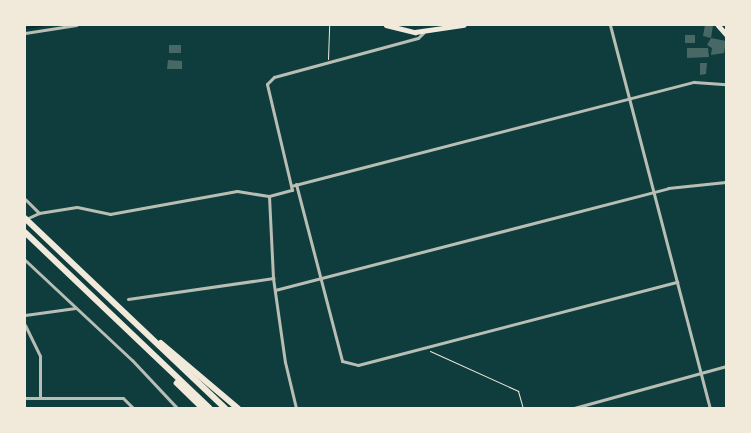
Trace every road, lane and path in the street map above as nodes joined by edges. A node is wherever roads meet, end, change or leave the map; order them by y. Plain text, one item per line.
1 (76, 25) edge
2 (329, 25) edge
3 (386, 25) edge
4 (463, 25) edge
5 (610, 25) edge
6 (718, 25) edge
7 (25, 32) edge
8 (424, 32) junction
9 (726, 34) edge
10 (328, 62) junction
11 (726, 84) edge
12 (628, 98) junction
13 (726, 182) edge
14 (296, 184) junction
15 (291, 186) junction
16 (653, 192) junction
17 (269, 196) junction
18 (25, 199) edge
19 (39, 213) junction
20 (25, 219) edge
21 (25, 232) edge
22 (25, 260) edge
23 (273, 278) junction
24 (320, 279) junction
25 (677, 282) junction
26 (275, 290) junction
27 (128, 299) dead end
28 (77, 307) junction
29 (121, 310) junction
30 (25, 315) edge
31 (25, 325) edge
32 (127, 330) junction
33 (424, 348) junction
34 (726, 366) edge
35 (701, 372) junction
36 (40, 397) junction
37 (25, 398) edge
38 (133, 408) edge
39 (177, 408) edge
40 (203, 408) edge
41 (210, 408) edge
42 (225, 408) edge
43 (238, 408) edge
44 (296, 408) edge
45 (523, 408) edge
46 (574, 408) edge
47 (710, 408) edge

1 - 7 street
2 - 10 path
3 - 8 main road
4 - 8 main road
5 - 12 street
6 - 9 main road
8 - 10 street
10 - 15 street
11 - 12 street
12 - 14 street
12 - 16 street
13 - 16 street
14 - 15 street
14 - 24 street
15 - 17 street
16 - 24 street
16 - 25 street
17 - 19 street
17 - 23 street
18 - 19 street
19 - 20 street
20 - 29 highway
21 - 32 highway
22 - 28 street
23 - 26 street
23 - 27 street
24 - 26 street
24 - 33 street
25 - 33 street
25 - 35 street
26 - 44 street
28 - 30 street
28 - 39 street
29 - 42 highway
29 - 43 highway
31 - 36 street
32 - 40 highway
32 - 41 highway
33 - 45 path
34 - 35 street
35 - 46 street
35 - 47 street
36 - 37 street
36 - 38 street

